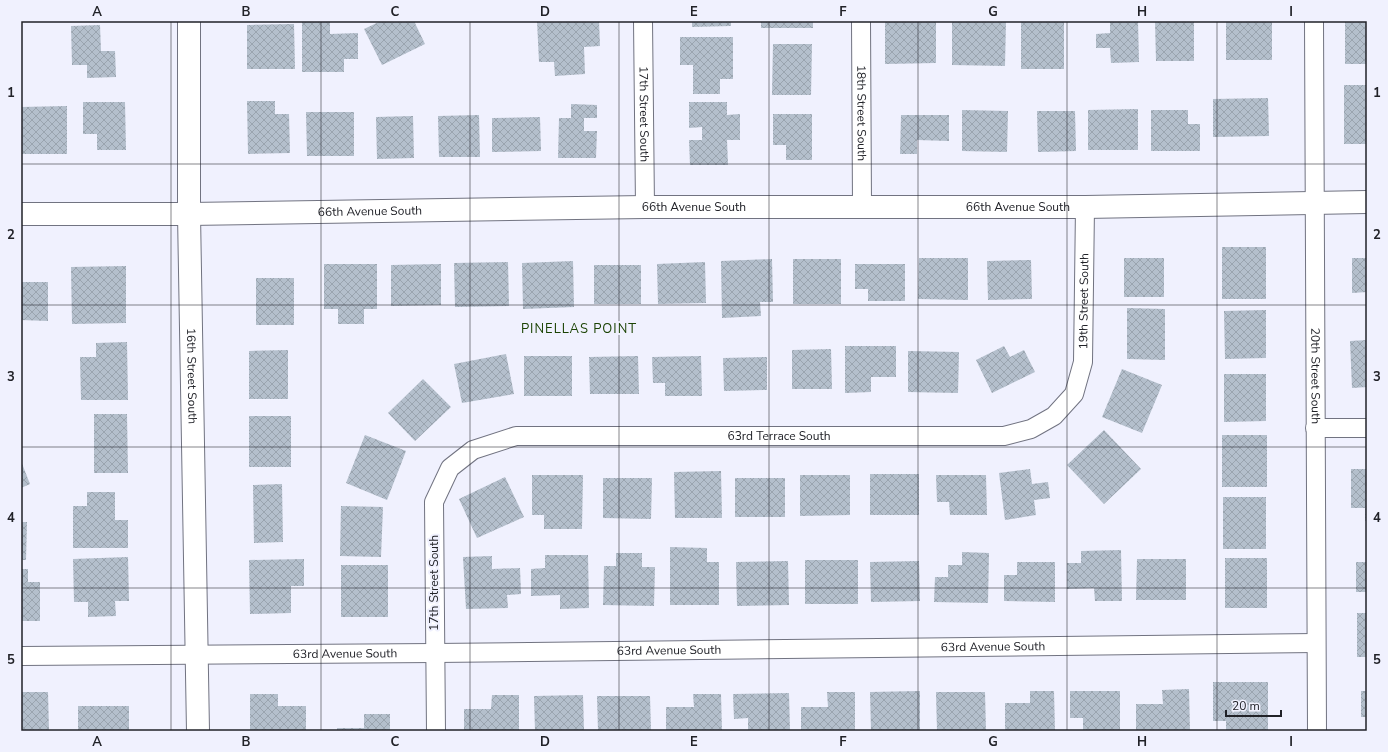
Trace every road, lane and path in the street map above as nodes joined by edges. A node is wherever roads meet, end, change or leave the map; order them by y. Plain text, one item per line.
1 (189, 21) edge
2 (643, 21) edge
3 (861, 21) edge
4 (1314, 21) edge
5 (1367, 202) edge
6 (1315, 203) junction
7 (862, 206) junction
8 (645, 207) junction
9 (1085, 207) junction
10 (21, 214) edge
11 (189, 214) junction
12 (1074, 394) joint
13 (1315, 428) junction
14 (1367, 428) edge
15 (473, 450) joint
16 (1316, 643) junction
17 (435, 653) junction
18 (197, 654) junction
19 (21, 656) edge
20 (198, 731) edge
21 (436, 731) edge
22 (1317, 731) edge

1 - 11 street, 16th Street South
2 - 8 street, 17th Street South
3 - 7 street, 18th Street South
4 - 6 street, 20th Street South
5 - 6 street, 66th Avenue South
6 - 9 street, 66th Avenue South
6 - 13 street, 20th Street South
7 - 8 street, 66th Avenue South
7 - 9 street, 66th Avenue South
8 - 11 street, 66th Avenue South
9 - 12 street, 19th Street South
10 - 11 street, 66th Avenue South
11 - 18 street, 16th Street South
12 - 15 street, 63rd Terrace South
13 - 14 street
13 - 16 street, 20th Street South
15 - 17 street, 17th Street South
16 - 17 street, 63rd Avenue South
16 - 22 street, 20th Street South
17 - 18 street, 63rd Avenue South
17 - 21 street, 17th Street South
18 - 19 street, 63rd Avenue South
18 - 20 street, 16th Street South

